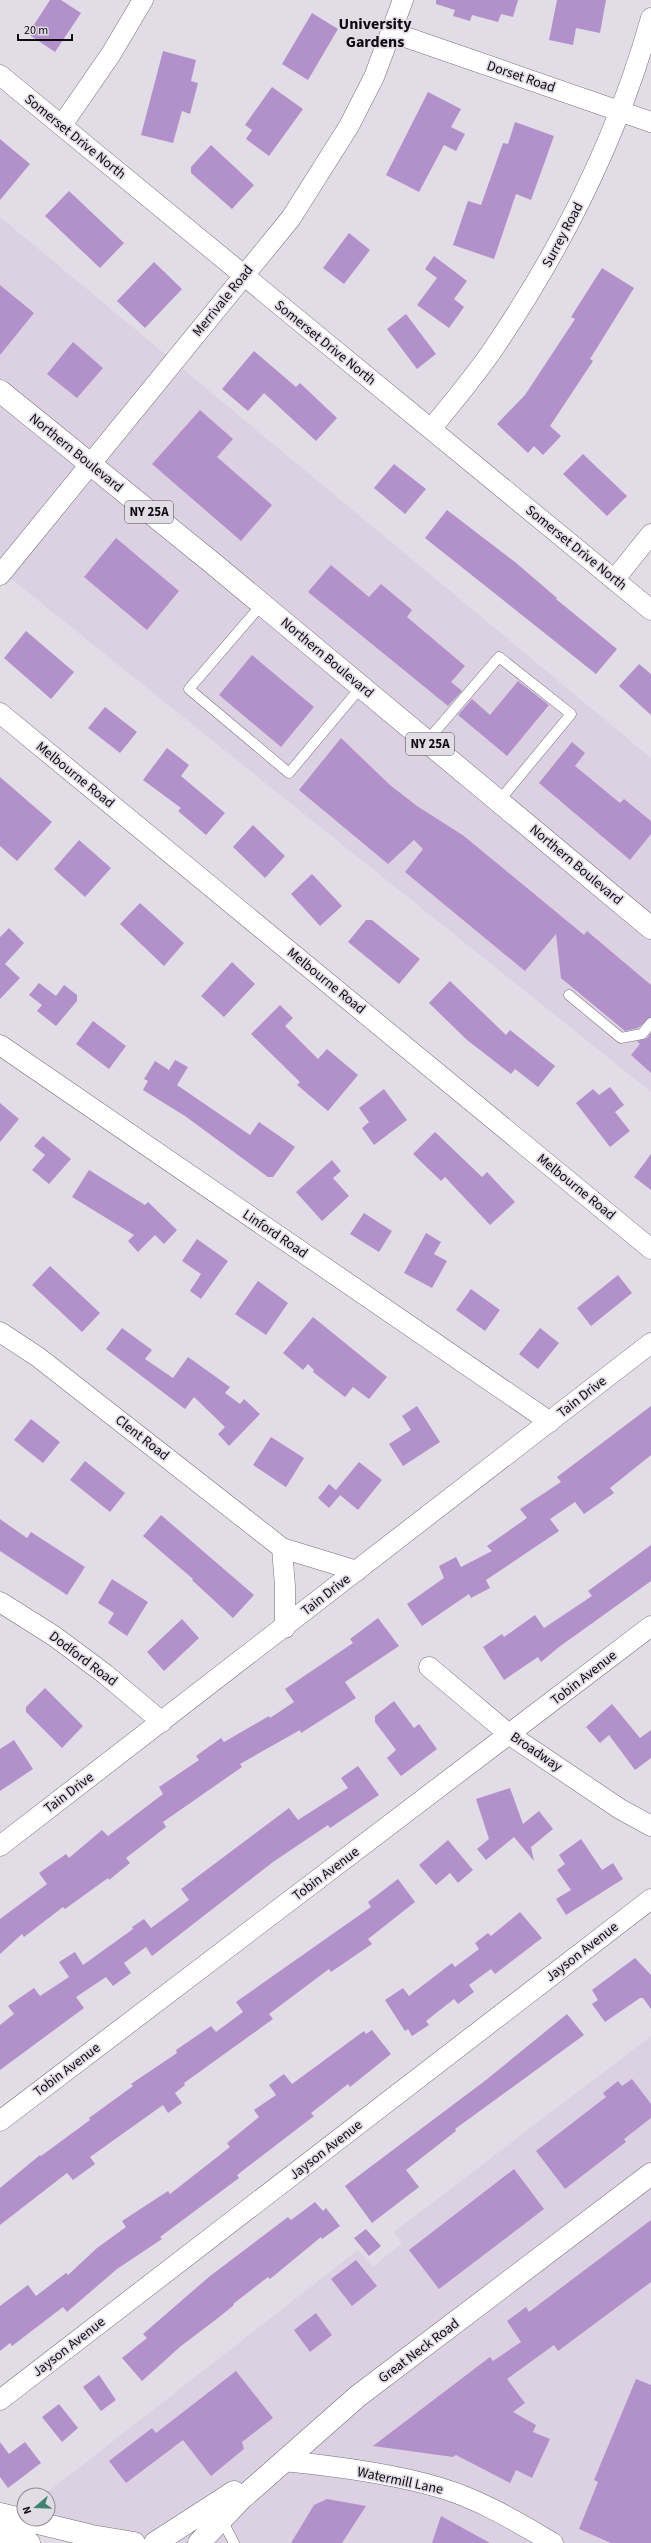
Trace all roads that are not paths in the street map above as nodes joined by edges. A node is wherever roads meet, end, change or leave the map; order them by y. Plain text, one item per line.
1 (143, 0) edge
2 (403, 0) edge
3 (651, 18) edge
4 (391, 32) junction
5 (0, 75) edge
6 (620, 111) junction
7 (651, 122) edge
8 (62, 125) junction
9 (244, 276) junction
10 (0, 391) edge
11 (431, 429) junction
12 (89, 464) junction
13 (651, 534) edge
14 (0, 575) edge
15 (614, 580) junction
16 (262, 604) junction
17 (651, 610) edge
18 (361, 687) junction
19 (0, 713) edge
20 (427, 741) junction
21 (499, 801) junction
22 (648, 920) edge
23 (569, 995) dead end
24 (651, 1023) edge
25 (0, 1046) edge
26 (651, 1249) edge
27 (0, 1332) edge
28 (651, 1343) edge
29 (550, 1422) junction
30 (282, 1548) junction
31 (357, 1571) junction
32 (0, 1602) edge
33 (651, 1626) edge
34 (284, 1628) junction
35 (429, 1667) dead end
36 (162, 1722) junction
37 (510, 1735) junction
38 (651, 1826) edge
39 (0, 1846) edge
40 (651, 1899) edge
41 (0, 2122) edge
42 (651, 2174) edge
43 (0, 2400) edge
44 (282, 2461) junction
45 (0, 2514) edge
46 (221, 2518) junction
47 (0, 2536) edge
48 (29, 2543) edge
49 (134, 2543) edge
50 (155, 2543) edge
51 (199, 2543) edge
52 (234, 2543) edge
53 (553, 2543) edge

1 - 8 street
2 - 4 street, Merrivale Road
3 - 6 street, Surrey Road
4 - 6 street, Dorset Road
4 - 9 street, Merrivale Road
5 - 8 street, Somerset Drive North
6 - 7 street, Dorset Road
6 - 11 street, Surrey Road
8 - 9 street, Somerset Drive North
9 - 11 street, Somerset Drive North
9 - 12 street, Merrivale Road
10 - 12 main road, Northern Boulevard / NY 25A
11 - 15 street, Somerset Drive North
12 - 14 street, Merrivale Road
12 - 16 main road, Northern Boulevard / NY 25A
13 - 15 street
15 - 17 street, Somerset Drive North
16 - 18 main road, Northern Boulevard / NY 25A
16 - 18 lane
18 - 20 main road, Northern Boulevard / NY 25A
19 - 26 street, Melbourne Road
20 - 21 main road, Northern Boulevard / NY 25A
20 - 21 lane
21 - 22 main road, Northern Boulevard / NY 25A
23 - 24 lane
25 - 29 street, Linford Road
27 - 30 street, Clent Road
28 - 29 street, Tain Drive
29 - 31 street, Tain Drive
30 - 31 street, Clent Road
30 - 34 street
31 - 34 street, Tain Drive
32 - 36 street, Dodford Road
33 - 37 street, Tobin Avenue
34 - 36 street, Tain Drive
35 - 37 street, Broadway
36 - 39 street, Tain Drive
37 - 38 street, Broadway
37 - 41 street, Tobin Avenue
40 - 43 street, Jayson Avenue
42 - 44 main road, Great Neck Road
44 - 46 main road, Great Neck Road
44 - 50 main road
44 - 53 street, Watermill Lane
45 - 49 main road
46 - 51 main road, Great Neck Road
46 - 52 lane
47 - 48 main road

